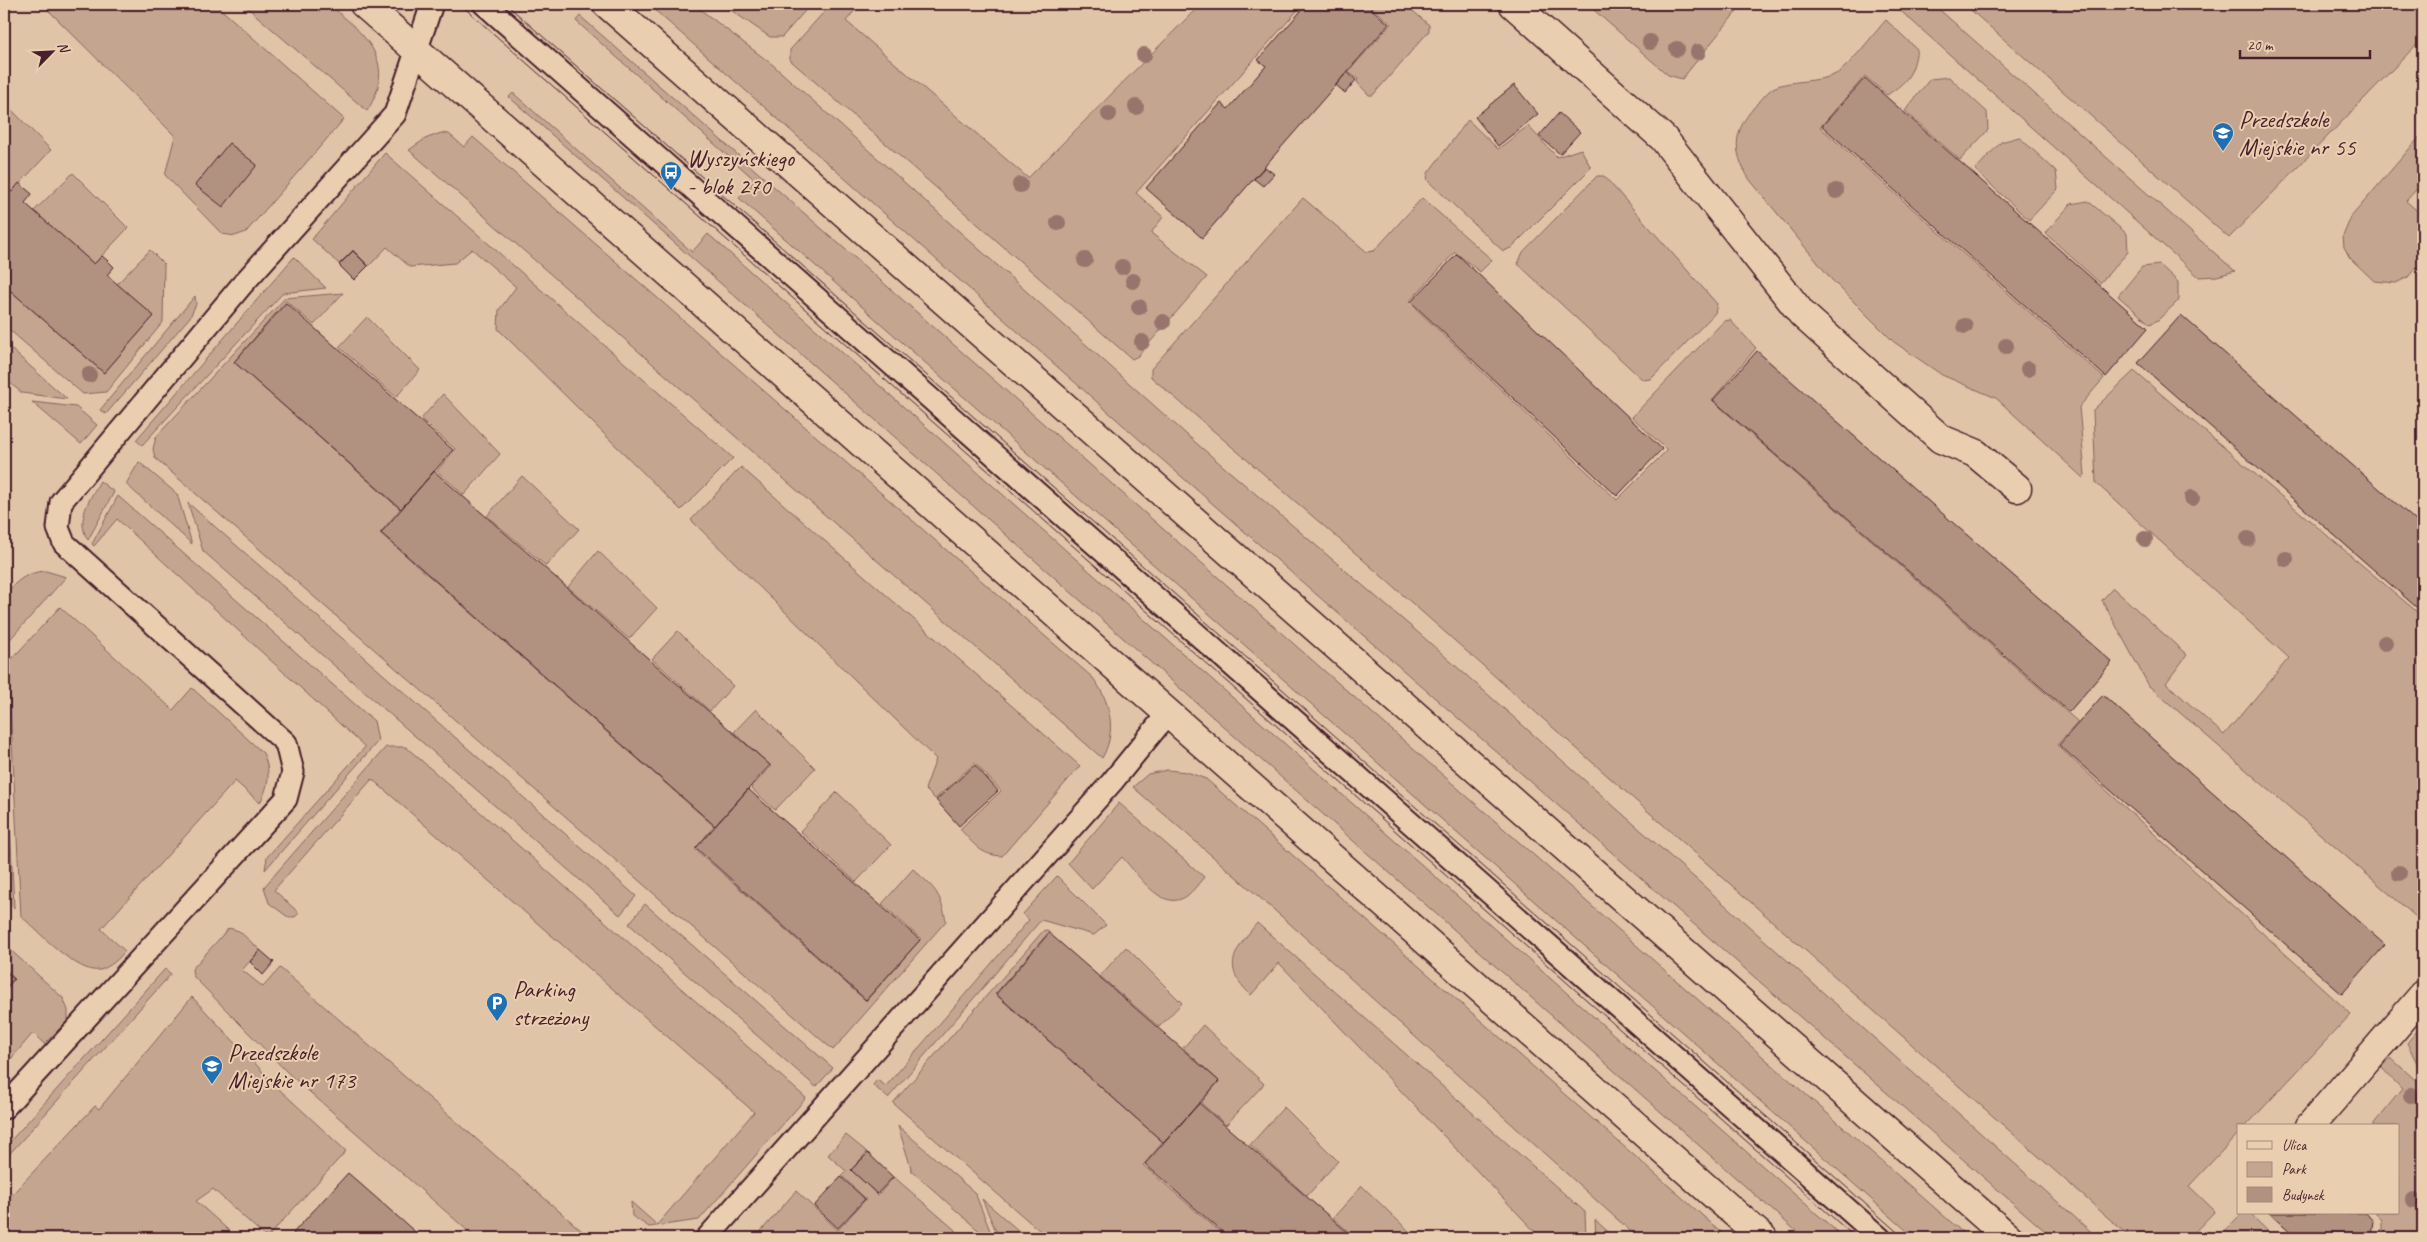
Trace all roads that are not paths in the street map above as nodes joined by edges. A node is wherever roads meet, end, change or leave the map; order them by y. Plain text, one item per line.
1 (364, 4) edge
2 (432, 4) edge
3 (484, 4) edge
4 (608, 4) edge
5 (1513, 4) edge
6 (416, 50) junction
7 (2017, 488) dead end
8 (1169, 712) junction
9 (2423, 995) edge
10 (4, 1108) edge
11 (2312, 1124) edge
12 (707, 1238) edge
13 (1763, 1238) edge
14 (1880, 1238) edge
15 (2009, 1238) edge

1 - 6 street
2 - 6 lane
3 - 14 lane
4 - 15 street
5 - 7 street
6 - 8 street
6 - 10 lane
8 - 12 lane
8 - 13 street
9 - 11 street

